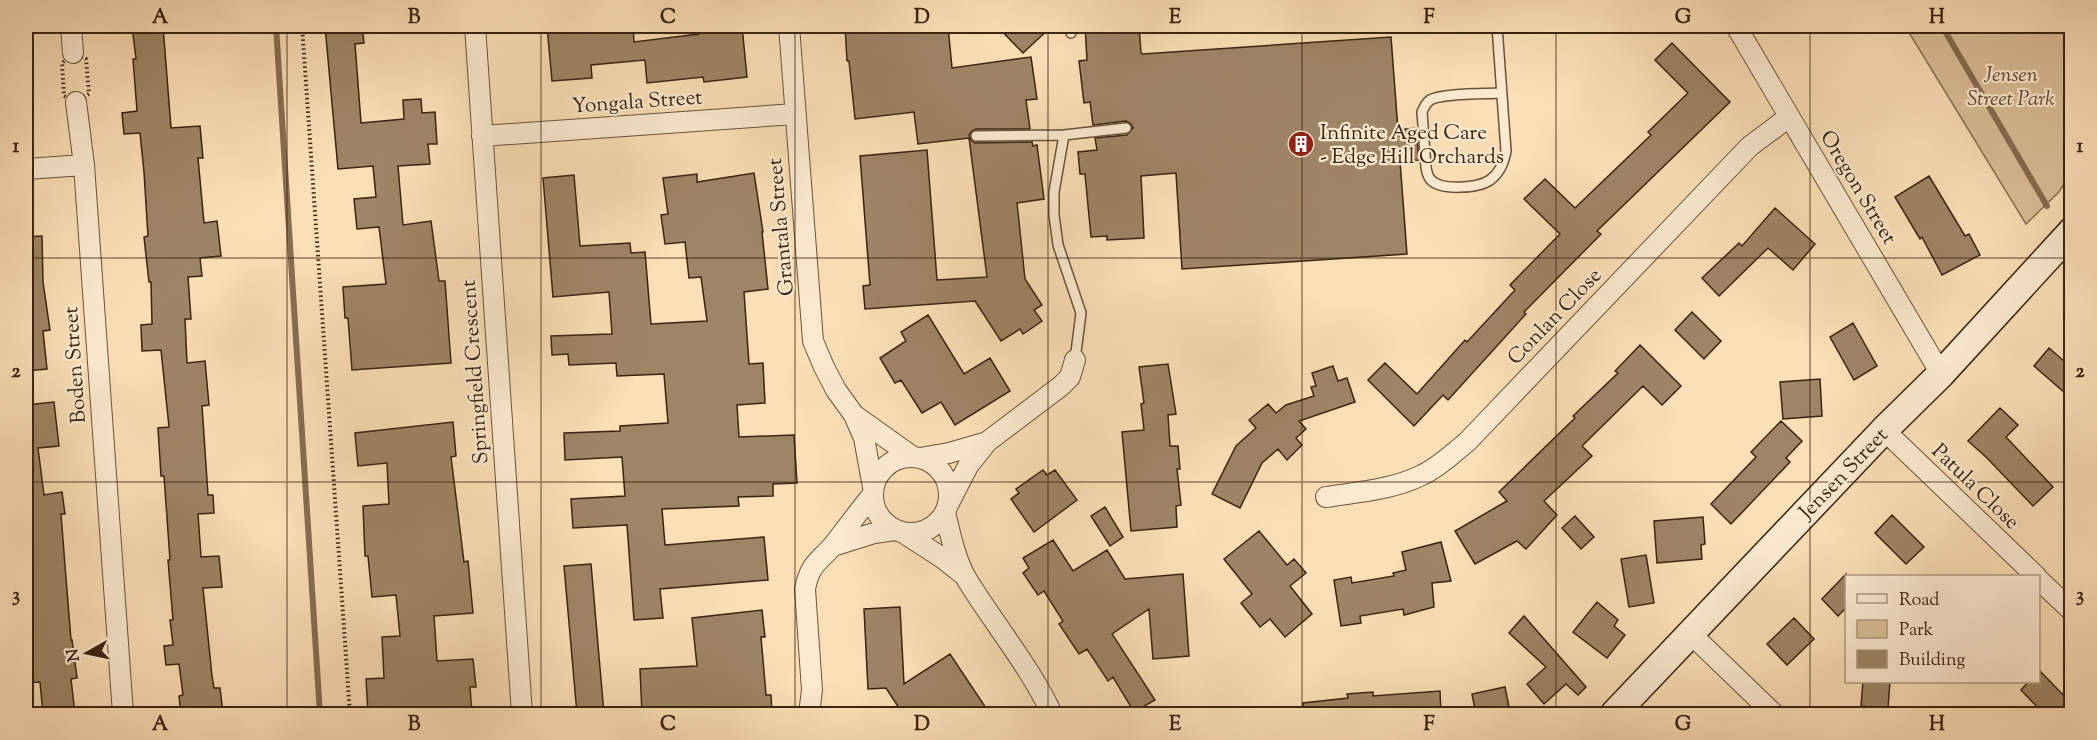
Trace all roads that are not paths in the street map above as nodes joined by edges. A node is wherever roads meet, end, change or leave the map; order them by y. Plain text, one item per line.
1 (71, 26) edge
2 (475, 26) edge
3 (789, 26) edge
4 (1497, 26) edge
5 (1736, 26) edge
6 (73, 53) road end
7 (1501, 93) junction
8 (76, 102) road end
9 (795, 114) junction
10 (1789, 117) junction
11 (1126, 128) dead end
12 (1064, 135) junction
13 (482, 136) junction
14 (976, 136) dead end
15 (84, 165) junction
16 (26, 169) edge
17 (2072, 231) edge
18 (1075, 360) joint
19 (1941, 374) junction
20 (854, 415) junction
21 (1884, 430) junction
22 (987, 442) junction
23 (916, 457) junction
24 (873, 491) junction
25 (1326, 497) dead end
26 (946, 509) junction
27 (898, 531) junction
28 (833, 546) junction
29 (2034, 575) edge
30 (965, 576) junction
31 (2040, 581) edge
32 (2072, 611) edge
33 (1691, 634) junction
34 (1039, 686) junction
35 (812, 690) junction
36 (123, 714) edge
37 (522, 714) edge
38 (809, 714) edge
39 (823, 714) edge
40 (1052, 714) edge
41 (1069, 714) edge
42 (1614, 714) edge
43 (1774, 714) edge

1 - 6 street
2 - 13 street, Springfield Crescent
3 - 9 street, Grantala Street
4 - 7 lane
5 - 10 street, Oregon Street
7 - 7 lane
8 - 15 street, Boden Street
9 - 13 street, Yongala Street
9 - 20 street, Grantala Street
10 - 19 street, Oregon Street
10 - 25 street, Conlan Close
11 - 12 lane
12 - 14 lane
12 - 18 lane
13 - 37 street, Springfield Crescent
15 - 16 street
15 - 36 street, Boden Street
17 - 19 street, Jensen Street
18 - 22 street
19 - 21 street, Jensen Street
20 - 23 street, Grantala Street
20 - 24 street, Grantala Street
21 - 29 street, Patula Close
21 - 33 street, Jensen Street
22 - 23 street
22 - 26 street
23 - 24 street
23 - 26 street
24 - 27 street
24 - 28 street
26 - 27 street
26 - 30 street
27 - 28 street
27 - 30 street
28 - 35 street
30 - 34 street
31 - 32 street, Patula Close
33 - 42 street, Jensen Street
33 - 43 street
34 - 40 street
34 - 41 street
35 - 38 street
35 - 39 street

